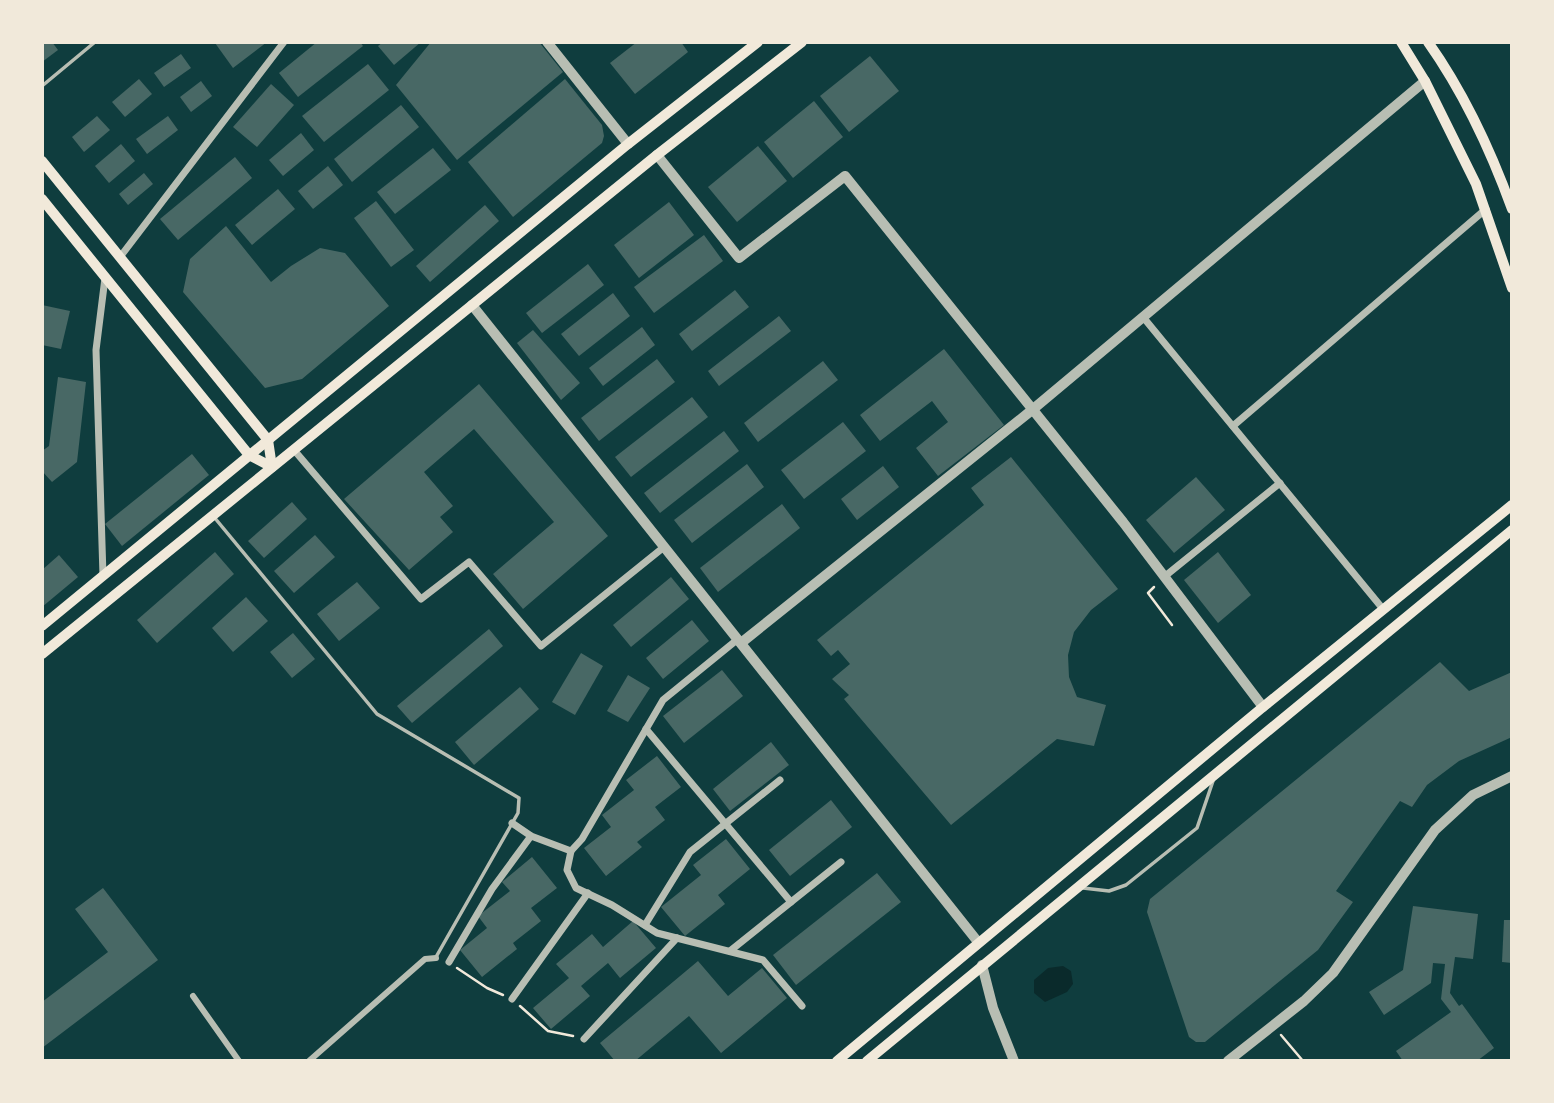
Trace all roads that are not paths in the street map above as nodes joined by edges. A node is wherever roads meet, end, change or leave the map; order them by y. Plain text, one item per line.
1 (95, 42) edge
2 (284, 42) edge
3 (547, 42) edge
4 (758, 42) edge
5 (802, 42) edge
6 (1401, 42) edge
7 (1428, 42) edge
8 (1425, 80) junction
9 (42, 86) edge
10 (628, 144) junction
11 (657, 155) junction
12 (42, 161) edge
13 (42, 199) edge
14 (1486, 209) junction
15 (1512, 209) edge
16 (120, 257) junction
17 (105, 277) junction
18 (1512, 288) edge
19 (472, 305) junction
20 (1143, 317) junction
21 (1032, 410) junction
22 (1233, 426) junction
23 (268, 440) junction
24 (294, 450) junction
25 (249, 455) junction
26 (272, 467) junction
27 (1280, 483) junction
28 (1512, 505) edge
29 (213, 516) junction
30 (1512, 530) edge
31 (664, 547) junction
32 (103, 576) junction
33 (1164, 577) junction
34 (1384, 609) junction
35 (42, 626) edge
36 (739, 641) junction
37 (42, 654) edge
38 (1263, 706) junction
39 (646, 729) junction
40 (1214, 775) junction
41 (1512, 776) edge
42 (780, 780) dead end
43 (512, 823) junction
44 (725, 823) junction
45 (531, 836) junction
46 (571, 851) junction
47 (841, 862) dead end
48 (1078, 887) junction
49 (588, 893) junction
50 (791, 902) junction
51 (645, 925) junction
52 (677, 938) junction
53 (978, 942) junction
54 (730, 951) junction
55 (436, 958) joint
56 (449, 962) dead end
57 (982, 965) junction
58 (193, 996) dead end
59 (512, 999) dead end
60 (802, 1006) dead end
61 (584, 1039) dead end
62 (239, 1061) edge
63 (309, 1061) edge
64 (836, 1061) edge
65 (867, 1061) edge
66 (1014, 1061) edge
67 (1228, 1061) edge

1 - 9 lane
2 - 16 street
3 - 10 street
4 - 10 main road
5 - 11 main road
6 - 8 main road
7 - 15 main road
8 - 14 main road
8 - 20 street
10 - 23 main road
11 - 19 main road
11 - 21 street
12 - 16 main road
13 - 17 main road
14 - 18 main road
14 - 22 street
16 - 23 main road
17 - 25 main road
17 - 32 street
19 - 24 main road
19 - 31 street
20 - 21 street
20 - 22 street
21 - 33 street
21 - 36 street
22 - 27 street
23 - 25 main road
23 - 26 main road
24 - 26 main road
24 - 31 street
25 - 26 main road
25 - 32 main road
26 - 29 main road
27 - 33 street
27 - 34 street
28 - 34 main road
29 - 37 main road
29 - 43 lane
30 - 40 main road
31 - 36 street
32 - 35 main road
33 - 38 street
34 - 38 main road
36 - 39 street
36 - 53 street
38 - 53 main road
39 - 44 street
39 - 46 street
40 - 48 main road
40 - 48 lane
41 - 67 street
42 - 44 street
43 - 45 street
43 - 55 lane
44 - 50 street
44 - 51 street
45 - 46 street
45 - 56 street
46 - 49 street
47 - 50 street
48 - 57 main road
49 - 51 street
49 - 59 street
50 - 54 street
51 - 52 street
52 - 54 street
52 - 61 street
53 - 64 main road
54 - 60 street
55 - 63 street
57 - 65 main road
57 - 66 street
58 - 62 street

